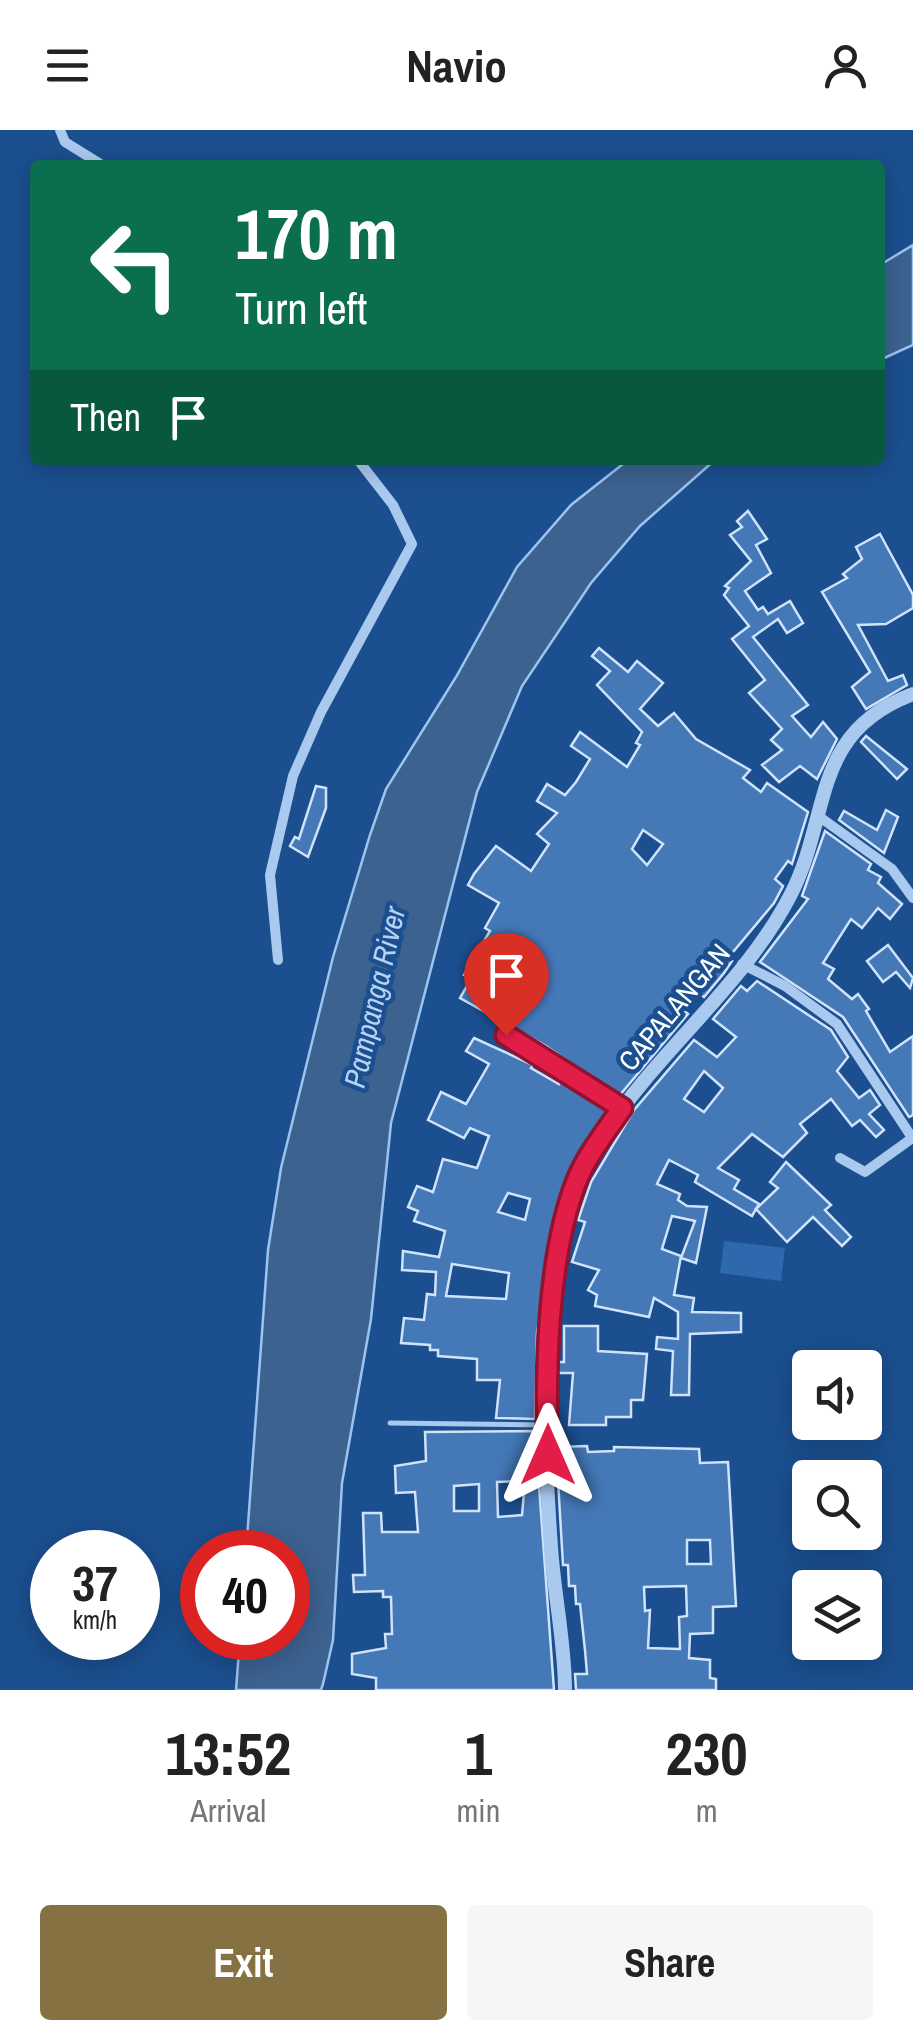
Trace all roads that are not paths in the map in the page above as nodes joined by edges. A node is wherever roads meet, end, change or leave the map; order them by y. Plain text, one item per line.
1 (60, 130) edge
2 (94, 160) edge
3 (362, 465) edge
4 (913, 694) edge
5 (816, 816) junction
6 (913, 898) edge
7 (278, 960) dead end
8 (742, 964) junction
9 (506, 1035) dead end
10 (622, 1108) junction
11 (912, 1139) edge
12 (840, 1158) dead end
13 (390, 1423) dead end
14 (547, 1425) junction
15 (564, 1690) edge

1 - 2 street
3 - 7 street
4 - 5 street, CAPALANGAN
5 - 6 street
5 - 8 street, CAPALANGAN
8 - 10 street, CAPALANGAN
8 - 11 street
9 - 10 street
10 - 14 street, CAPALANGAN
11 - 12 street
13 - 14 lane
14 - 15 street, CAPALANGAN

